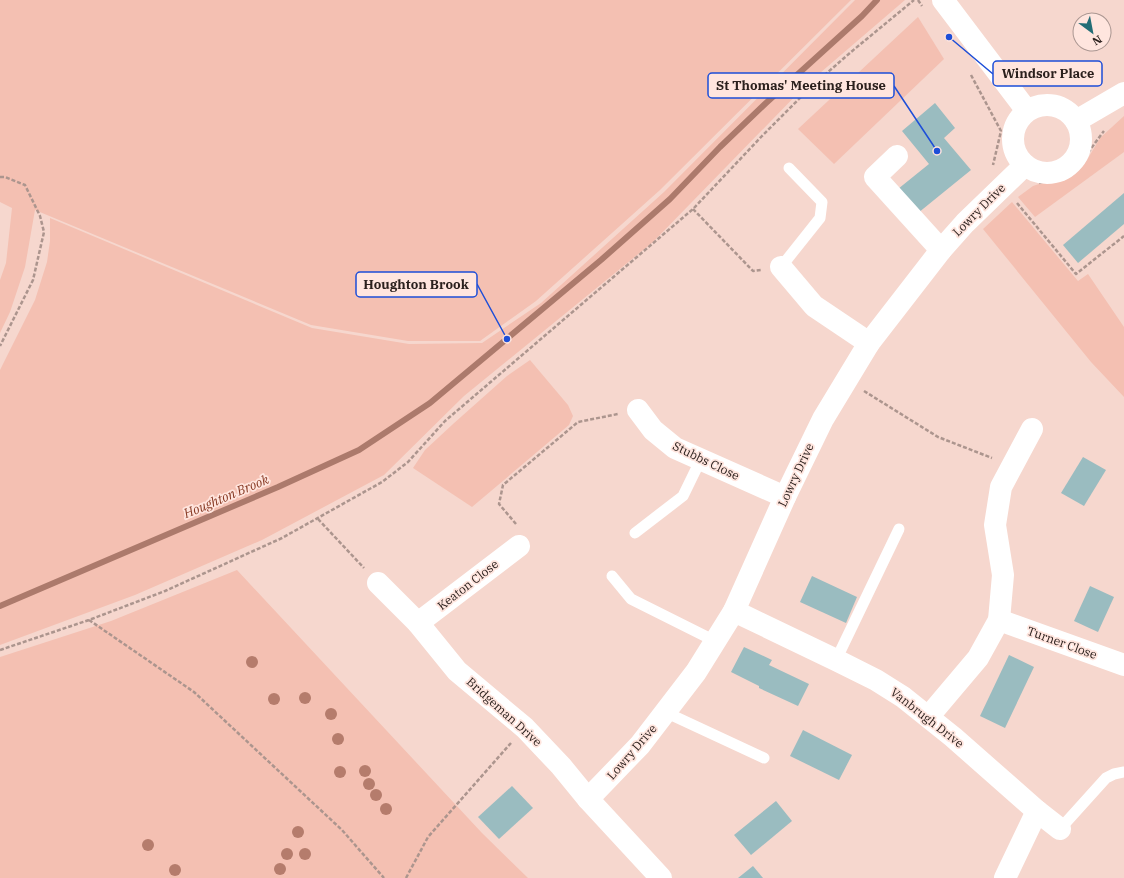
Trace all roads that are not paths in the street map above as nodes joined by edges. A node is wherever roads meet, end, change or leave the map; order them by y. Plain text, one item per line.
1 (943, 0) edge
2 (1124, 93) edge
3 (1027, 111) junction
4 (1076, 121) junction
5 (897, 156) dead end
6 (1025, 165) junction
7 (789, 168) dead end
8 (941, 250) junction
9 (781, 267) joint
10 (869, 343) junction
11 (638, 410) road end
12 (1032, 429) dead end
13 (701, 459) junction
14 (785, 497) junction
15 (899, 529) dead end
16 (635, 532) dead end
17 (519, 546) road end
18 (612, 576) dead end
19 (378, 584) road end
20 (734, 611) junction
21 (999, 620) junction
22 (418, 623) junction
23 (715, 641) junction
24 (836, 660) junction
25 (1124, 665) edge
26 (666, 712) junction
27 (929, 716) junction
28 (764, 758) dead end
29 (1124, 772) edge
30 (588, 799) junction
31 (1037, 811) junction
32 (1060, 829) joint
33 (661, 878) edge
34 (1005, 878) edge

1 - 3 street
2 - 4 street
3 - 4 street
3 - 6 street
4 - 6 street
5 - 8 street
6 - 8 street, Lowry Drive
7 - 9 lane
8 - 10 street, Lowry Drive
9 - 10 street
10 - 14 street, Lowry Drive
11 - 13 street, Stubbs Close
12 - 21 street
13 - 14 street, Stubbs Close
13 - 16 lane
14 - 20 street, Lowry Drive
15 - 24 lane
17 - 22 street, Keaton Close
18 - 23 lane
19 - 22 street, Bridgeman Drive
20 - 23 street, Lowry Drive
20 - 24 street, Vanbrugh Drive
21 - 25 street, Turner Close
21 - 27 street
22 - 30 street, Bridgeman Drive
23 - 26 street, Lowry Drive
24 - 27 street, Vanbrugh Drive
26 - 28 lane
26 - 30 street, Lowry Drive
27 - 31 street, Vanbrugh Drive
29 - 32 lane
30 - 33 street, Bridgeman Drive
31 - 32 street, Vanbrugh Drive
31 - 34 street

